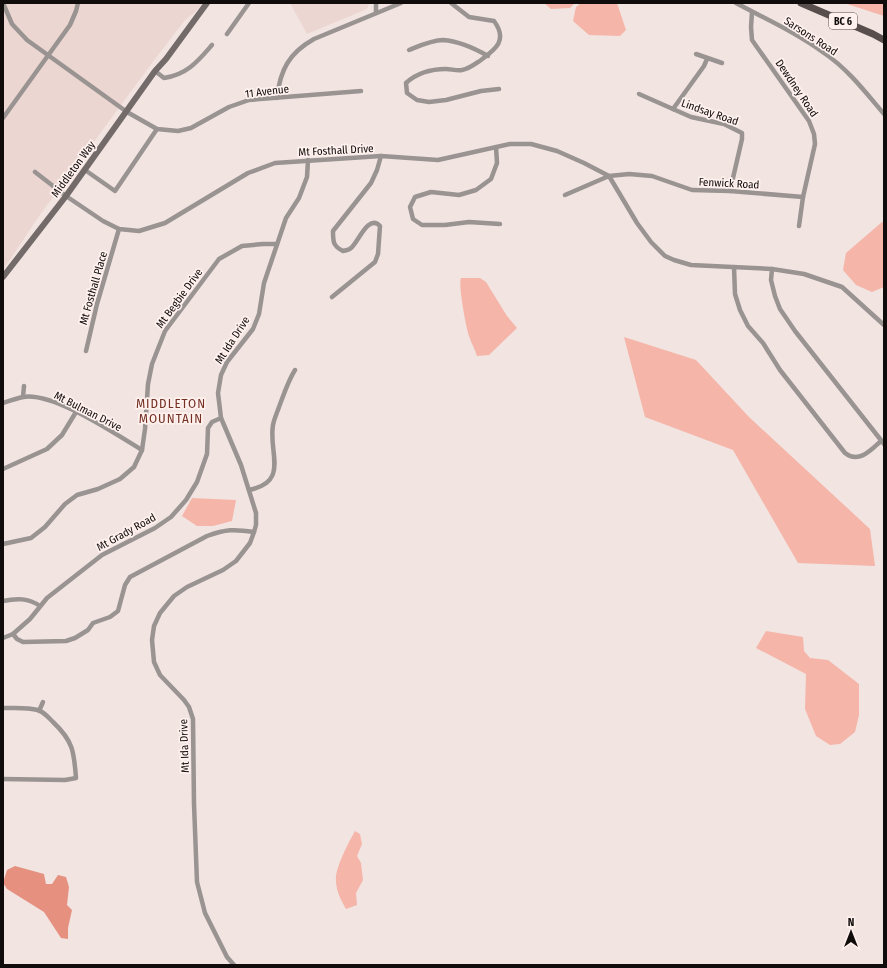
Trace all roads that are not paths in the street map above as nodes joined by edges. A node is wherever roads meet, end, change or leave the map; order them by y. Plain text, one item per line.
1 (3, 3) edge
2 (78, 3) edge
3 (207, 3) edge
4 (249, 3) edge
5 (376, 3) edge
6 (401, 3) edge
7 (451, 3) edge
8 (736, 3) edge
9 (801, 3) edge
10 (376, 12) junction
11 (752, 12) junction
12 (226, 34) dead end
13 (884, 40) edge
14 (212, 45) dead end
15 (409, 50) dead end
16 (696, 54) dead end
17 (47, 55) junction
18 (488, 56) junction
19 (707, 59) junction
20 (722, 63) dead end
21 (155, 71) junction
22 (499, 89) dead end
23 (361, 91) dead end
24 (639, 94) dead end
25 (277, 98) junction
26 (673, 109) junction
27 (127, 112) junction
28 (884, 114) edge
29 (3, 118) edge
30 (157, 129) junction
31 (496, 147) junction
32 (381, 156) junction
33 (308, 160) junction
34 (85, 170) junction
35 (35, 172) dead end
36 (609, 176) junction
37 (730, 191) junction
38 (565, 195) dead end
39 (66, 196) junction
40 (803, 197) junction
41 (500, 224) dead end
42 (799, 226) dead end
43 (119, 229) junction
44 (276, 244) junction
45 (734, 267) junction
46 (772, 269) junction
47 (3, 277) edge
48 (332, 297) dead end
49 (884, 325) edge
50 (86, 351) dead end
51 (295, 370) dead end
52 (24, 386) dead end
53 (23, 397) junction
54 (3, 403) edge
55 (76, 412) junction
56 (221, 418) junction
57 (883, 443) edge
58 (142, 450) junction
59 (3, 469) edge
60 (249, 490) junction
61 (254, 532) junction
62 (3, 544) edge
63 (3, 601) edge
64 (40, 606) junction
65 (13, 634) junction
66 (3, 638) edge
67 (43, 702) dead end
68 (3, 708) edge
69 (39, 710) junction
70 (3, 779) edge
71 (234, 965) edge

1 - 17 street, 11 Avenue
2 - 17 street
3 - 21 street, Middleton Way
4 - 12 street
5 - 10 street
6 - 10 street
7 - 18 street
8 - 11 street, Sarsons Road
9 - 13 main road, BC 6
10 - 25 street
11 - 28 street, Sarsons Road
11 - 40 street, Dewdney Road
14 - 21 street
15 - 18 street
16 - 19 street
17 - 27 street, 11 Avenue
17 - 29 street
18 - 22 street
19 - 20 street
19 - 26 street
21 - 27 street, Middleton Way
23 - 25 street, 11 Avenue
24 - 26 street, Lindsay Road
25 - 30 street, 11 Avenue
26 - 37 street, Lindsay Road
27 - 30 street, 11 Avenue
27 - 34 street, Middleton Way
30 - 34 street
31 - 32 street, Mt Fosthall Drive
31 - 36 street, Mt Fosthall Drive
31 - 41 street
32 - 33 street, Mt Fosthall Drive
32 - 48 street
33 - 43 street, Mt Fosthall Drive
33 - 44 street, Mt Ida Drive
34 - 39 street, Middleton Way
35 - 39 street, Mt Fosthall Drive
36 - 37 street, Fenwick Road
36 - 38 street, Fenwick Road
36 - 45 street
37 - 40 street, Fenwick Road
39 - 43 street, Mt Fosthall Drive
39 - 47 street, Middleton Way
40 - 42 street, Dewdney Road
43 - 50 street, Mt Fosthall Place
44 - 56 street, Mt Ida Drive
44 - 58 street, Mt Begbie Drive
45 - 46 street
45 - 57 street
46 - 49 street
46 - 57 street
51 - 60 street
52 - 53 street
53 - 54 street, Mt Bulman Drive
53 - 55 street, Mt Bulman Drive
55 - 58 street, Mt Bulman Drive
55 - 59 street
56 - 60 street, Mt Ida Drive
56 - 64 street, Mt Grady Road
58 - 62 street, Mt Begbie Drive
60 - 61 street, Mt Ida Drive
61 - 65 street
61 - 71 street, Mt Ida Drive
63 - 64 street
64 - 65 street, Mt Grady Road
65 - 66 street, Mt Grady Road
67 - 69 street
68 - 69 street
69 - 70 street

